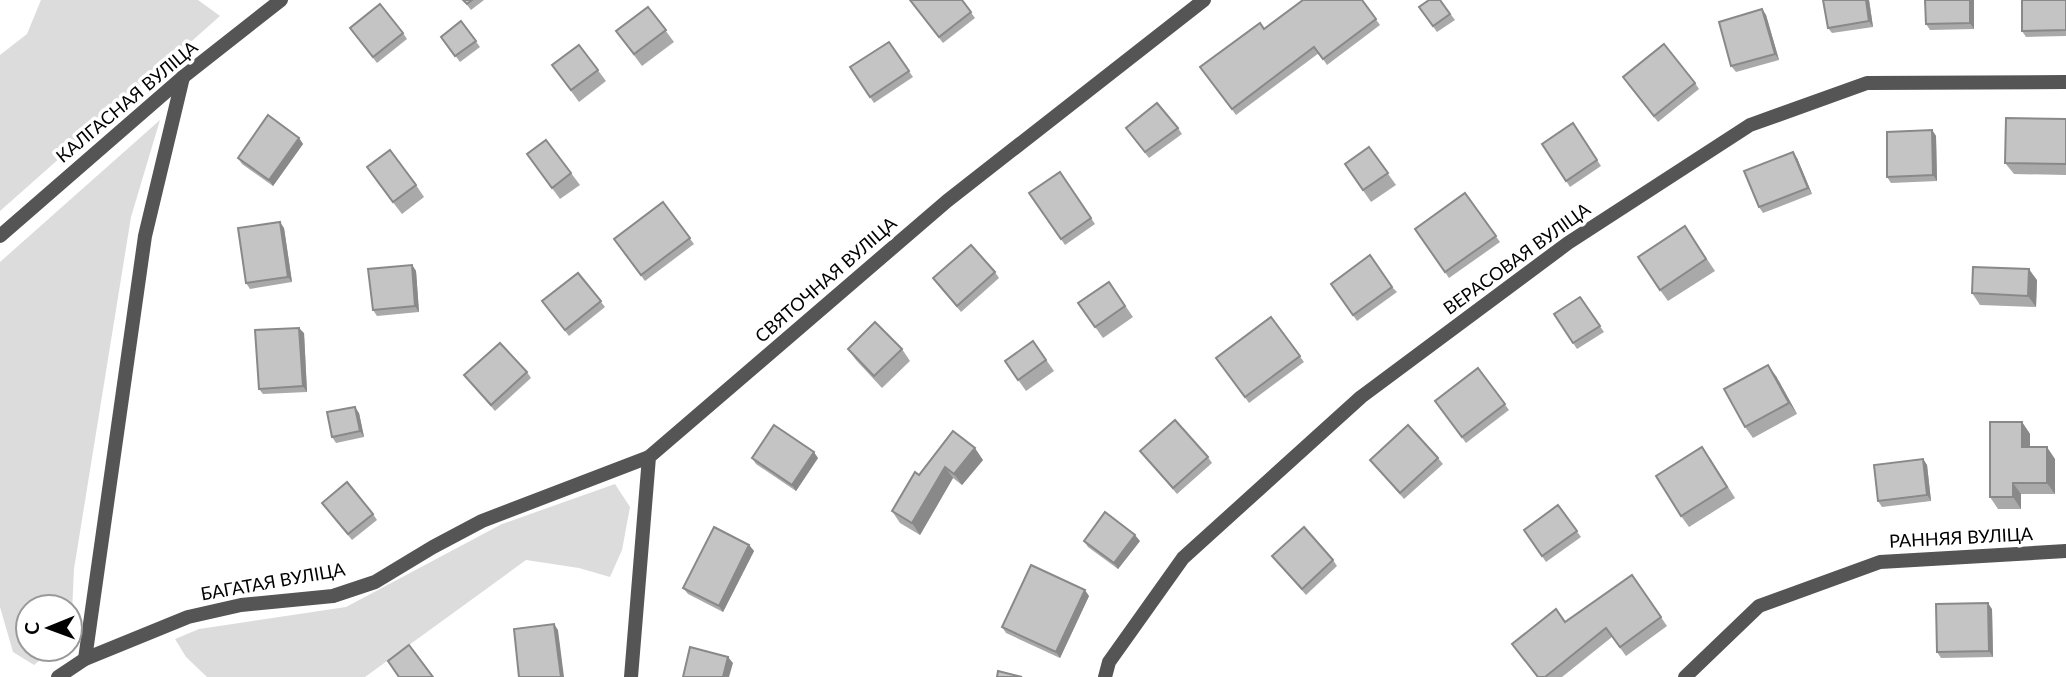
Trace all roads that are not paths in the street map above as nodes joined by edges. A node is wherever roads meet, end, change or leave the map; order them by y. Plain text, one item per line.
1 (281, 0) edge
2 (1204, 0) edge
3 (183, 77) junction
4 (2066, 82) edge
5 (0, 236) edge
6 (649, 457) junction
7 (2066, 551) edge
8 (85, 659) junction
9 (58, 677) edge
10 (631, 677) edge
11 (1105, 677) edge
12 (1685, 677) edge

1 - 3 street, КАЛГАСНАЯ ВУЛІЦА
2 - 6 street, СВЯТОЧНАЯ ВУЛІЦА
3 - 5 street, КАЛГАСНАЯ ВУЛІЦА
3 - 8 street
4 - 11 street, ВЕРАСОВАЯ ВУЛІЦА
6 - 8 street, БАГАТАЯ ВУЛІЦА
6 - 10 street
7 - 12 street, РАННЯЯ ВУЛІЦА
8 - 9 street, БАГАТАЯ ВУЛІЦА

